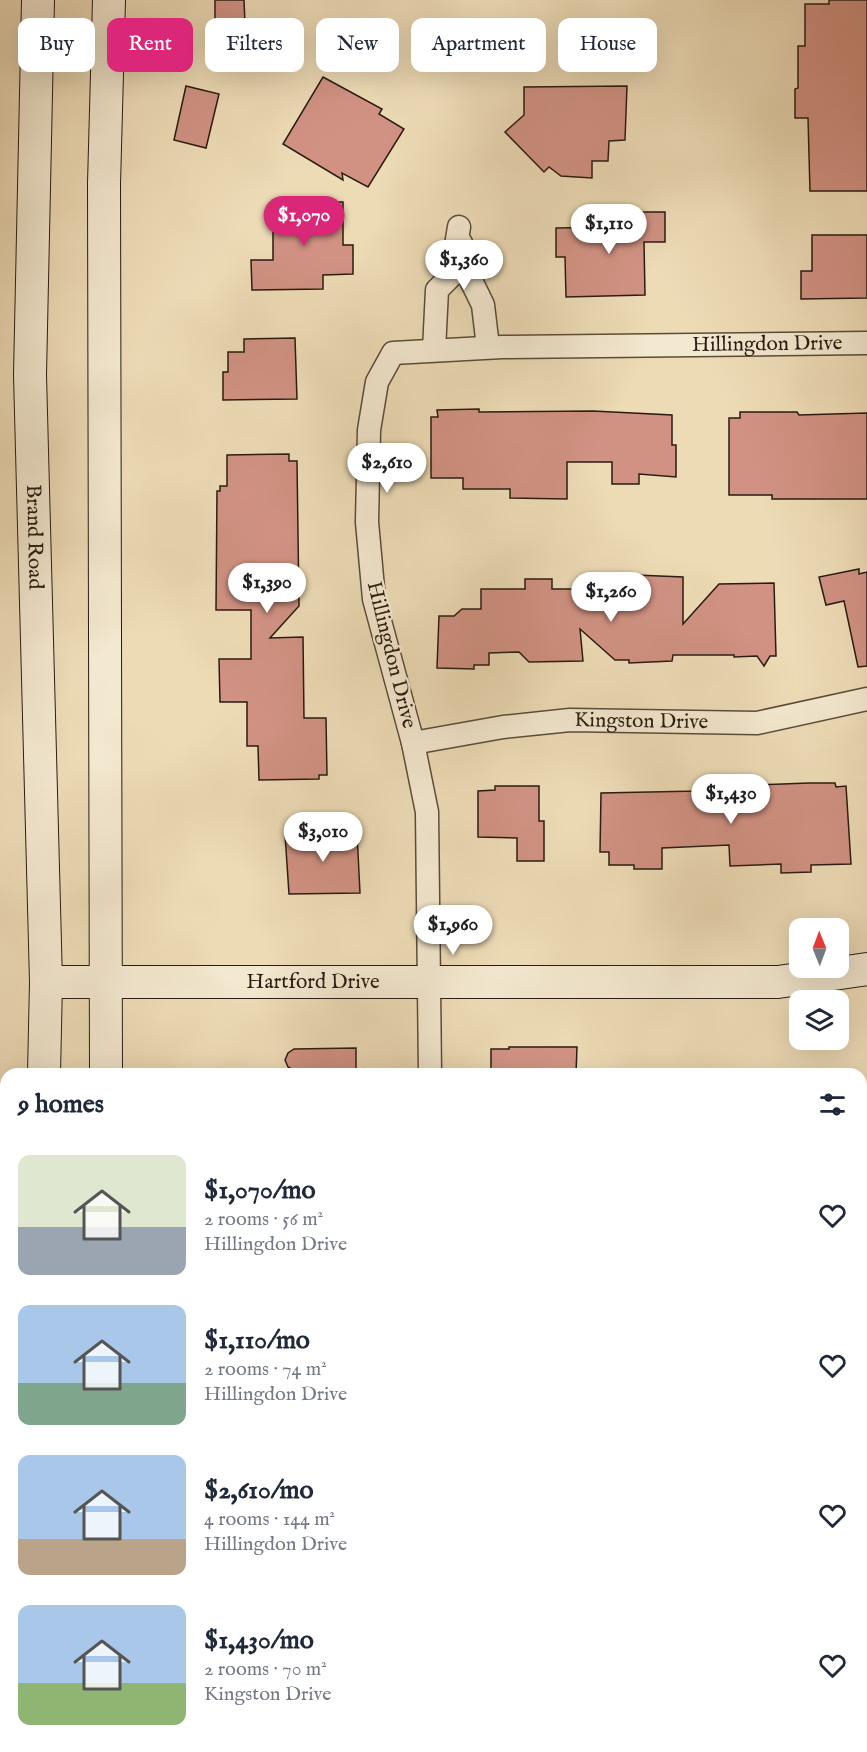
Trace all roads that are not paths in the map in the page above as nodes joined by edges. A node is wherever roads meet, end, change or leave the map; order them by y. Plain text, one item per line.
1 (38, 0) edge
2 (109, 0) edge
3 (867, 343) edge
4 (488, 347) junction
5 (434, 350) junction
6 (867, 699) edge
7 (413, 743) junction
8 (867, 969) edge
9 (106, 981) junction
10 (428, 981) junction
11 (46, 982) junction
12 (44, 1068) edge
13 (106, 1068) edge
14 (430, 1068) edge

1 - 11 main road, Brand Road
2 - 9 main road
3 - 4 street, Hillingdon Drive
4 - 5 street, Hillingdon Drive
4 - 5 street
5 - 7 street, Hillingdon Drive
6 - 7 street, Kingston Drive
7 - 10 street, Hillingdon Drive
8 - 10 main road, Hartford Drive
9 - 10 main road, Hartford Drive
9 - 11 main road, Hartford Drive
9 - 13 main road
10 - 14 street, Hillingdon Drive
11 - 12 main road, Brand Road

